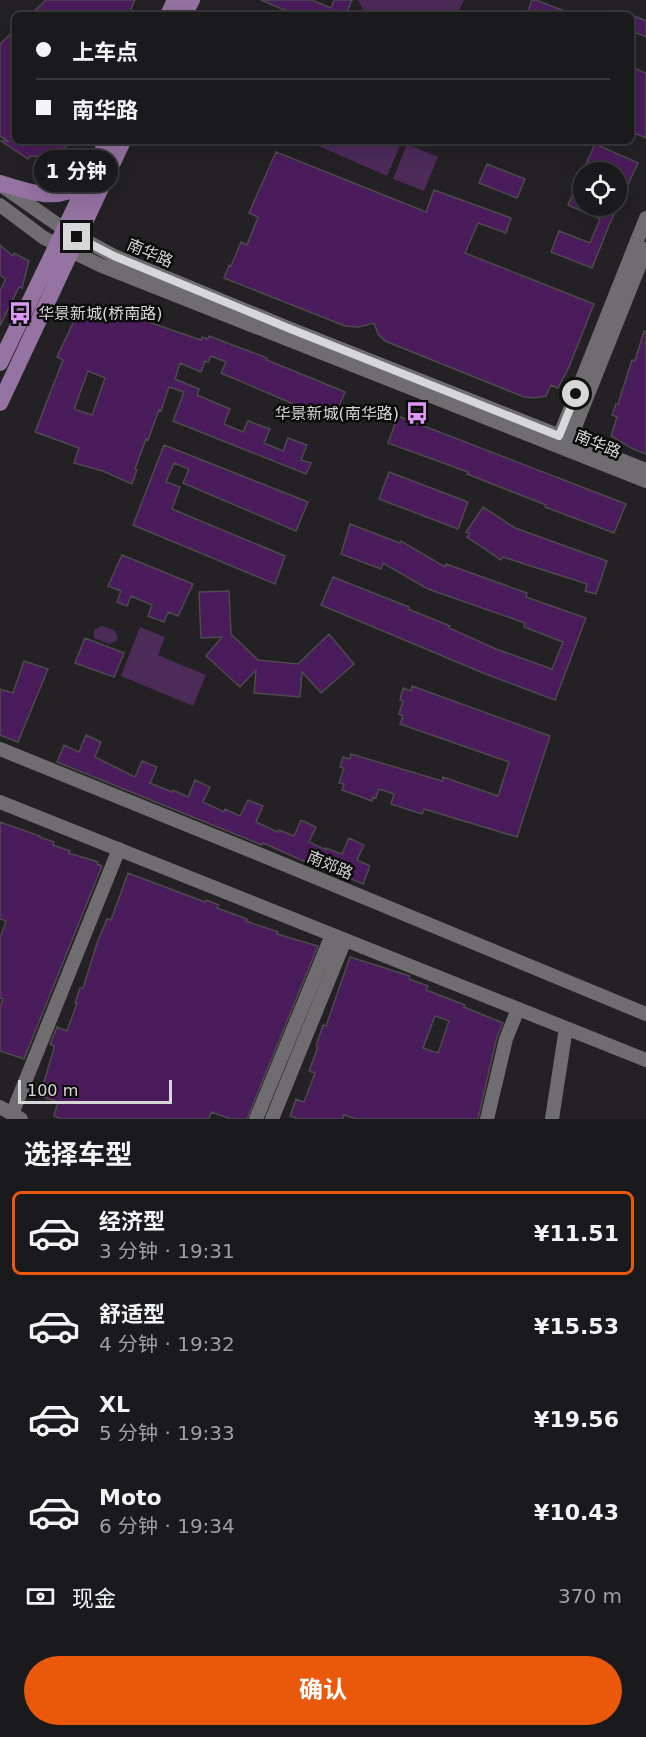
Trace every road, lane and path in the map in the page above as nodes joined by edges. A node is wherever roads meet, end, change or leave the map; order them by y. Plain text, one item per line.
1 (106, 144) edge
2 (121, 144) edge
3 (87, 182) junction
4 (0, 184) edge
5 (0, 205) edge
6 (646, 218) edge
7 (67, 241) junction
8 (646, 249) edge
9 (0, 363) edge
10 (0, 403) edge
11 (563, 443) junction
12 (646, 470) edge
13 (646, 481) edge
14 (0, 750) edge
15 (0, 802) edge
16 (119, 849) junction
17 (338, 937) junction
18 (518, 1009) junction
19 (646, 1014) edge
20 (566, 1028) junction
21 (646, 1060) edge
22 (11, 1113) edge
23 (256, 1119) edge
24 (272, 1119) edge
25 (487, 1119) edge
26 (552, 1119) edge

1 - 3 main road
2 - 7 main road
3 - 4 main road
3 - 7 main road
4 - 7 street
5 - 7 street
6 - 11 street
7 - 9 main road
7 - 10 main road
7 - 11 street, 南华路
8 - 11 street
11 - 12 street, 南华路
11 - 13 street, 南华路
14 - 19 street, 南郊路
15 - 16 street
16 - 17 street
16 - 22 street
17 - 18 street
17 - 23 street
17 - 24 street
18 - 20 street
18 - 25 street
20 - 21 street
20 - 26 street

